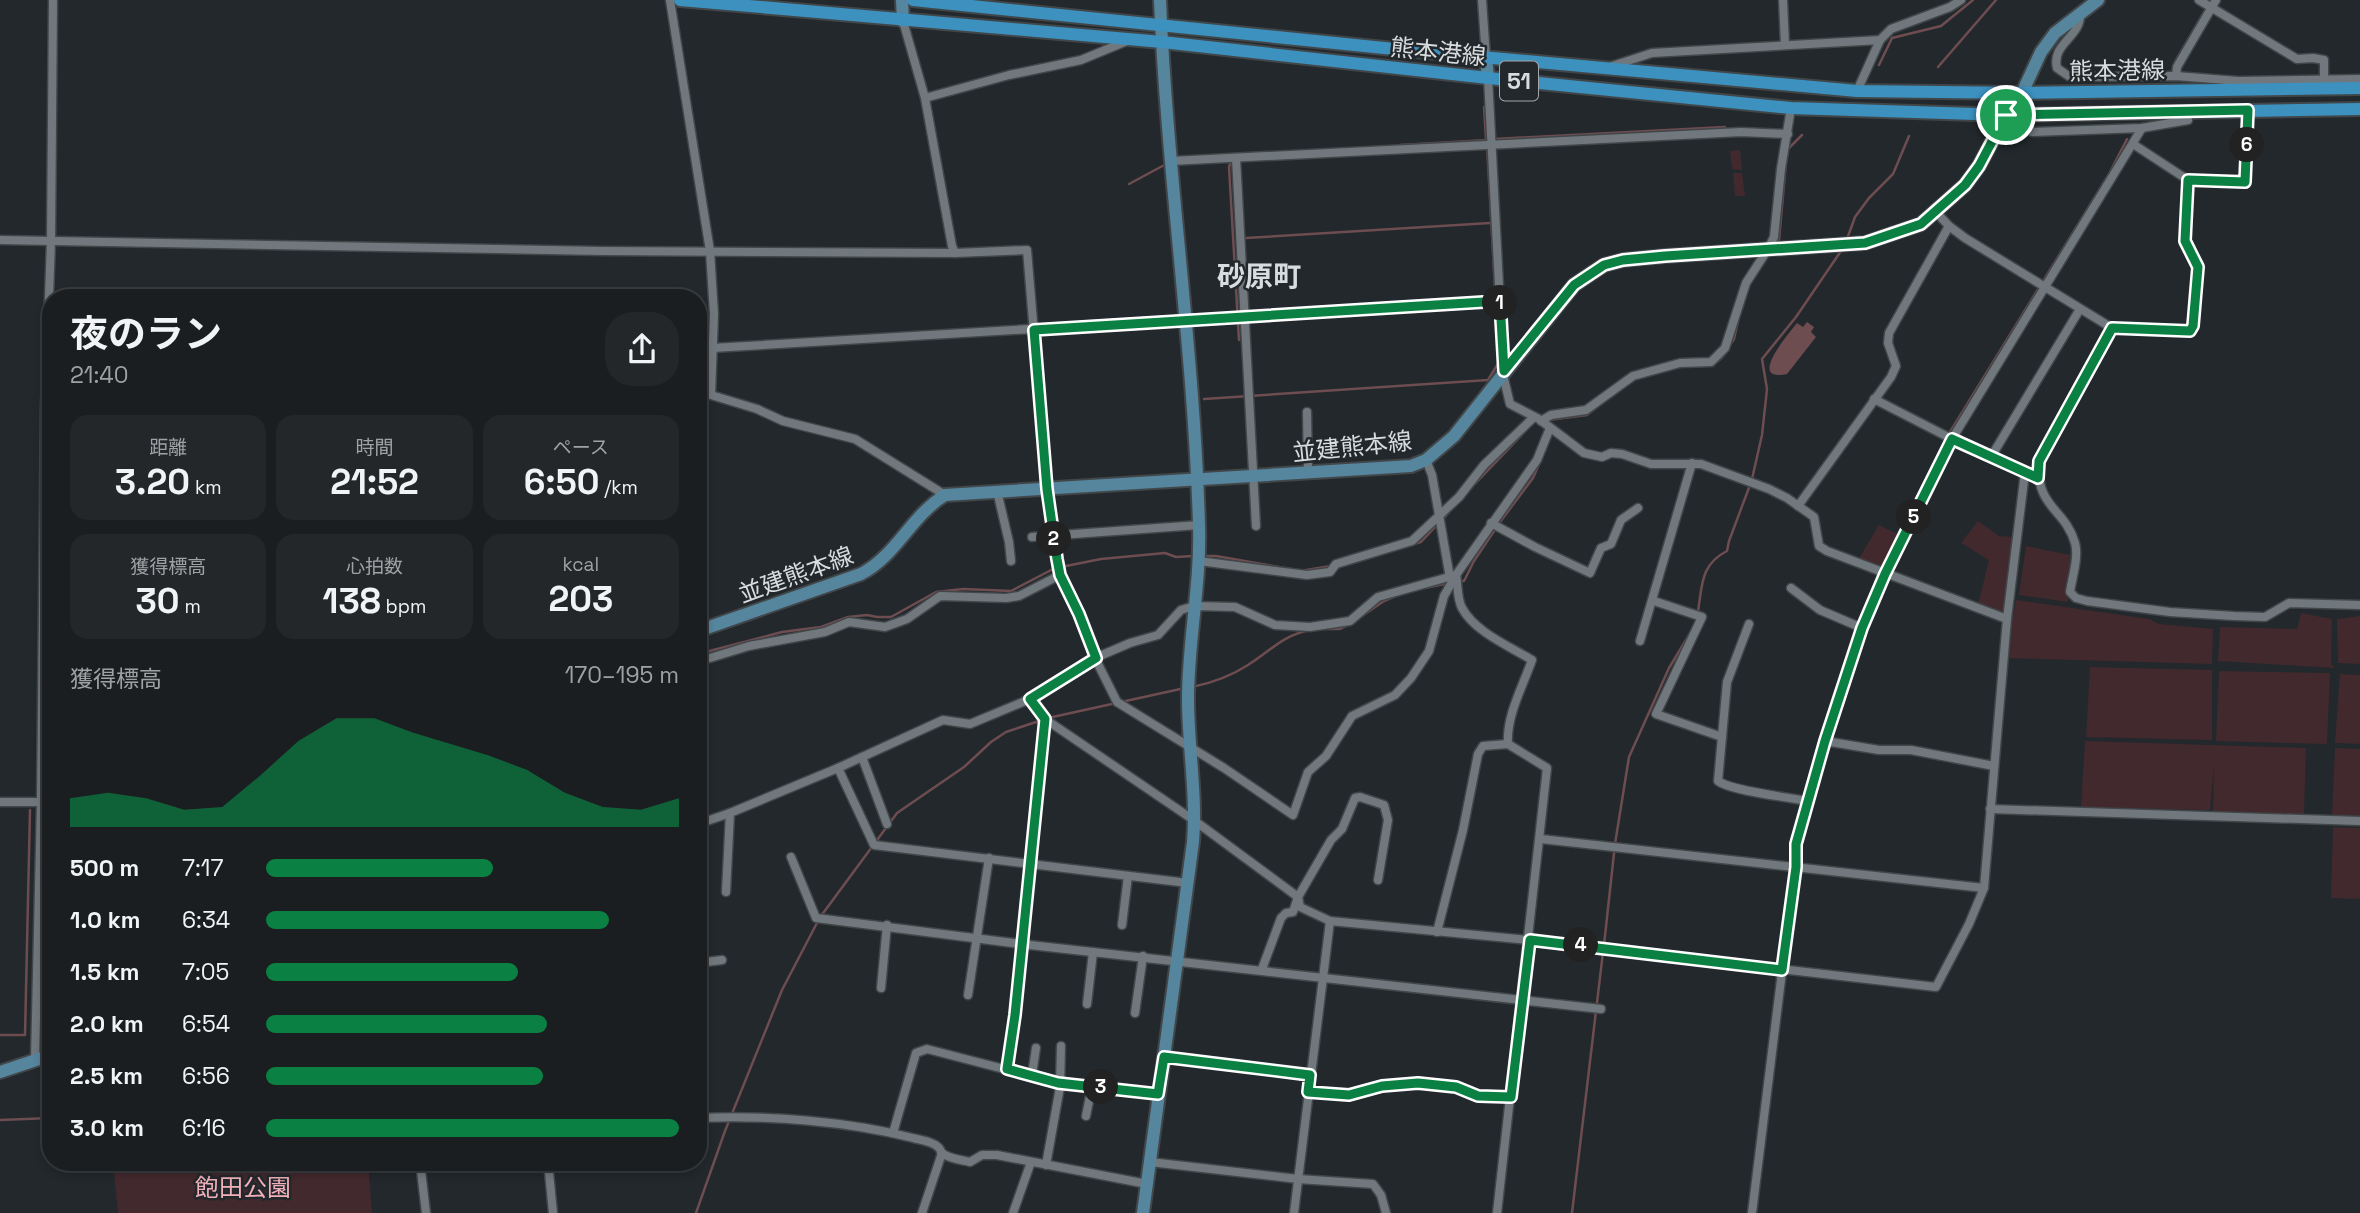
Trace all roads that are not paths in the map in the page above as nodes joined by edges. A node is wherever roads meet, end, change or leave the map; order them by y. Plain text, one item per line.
1 (53, 0) edge
2 (670, 0) edge
3 (680, 0) edge
4 (901, 0) edge
5 (913, 0) edge
6 (1160, 0) edge
7 (1482, 0) edge
8 (1783, 0) edge
9 (1961, 0) edge
10 (2098, 0) edge
11 (2199, 0) edge
12 (2214, 4) edge
13 (2080, 13) junction
14 (904, 21) junction
15 (1161, 25) junction
16 (1132, 39) junction
17 (1880, 40) junction
18 (1162, 42) junction
19 (1785, 45) junction
20 (1486, 57) junction
21 (1605, 69) junction
22 (2176, 76) junction
23 (1488, 78) junction
24 (2360, 79) edge
25 (2324, 80) junction
26 (2360, 88) edge
27 (1857, 91) junction
28 (2022, 93) junction
29 (925, 98) junction
30 (1791, 108) junction
31 (2360, 109) edge
32 (2248, 110) junction
33 (2006, 115) junction
34 (2188, 120) dead end
35 (2142, 128) junction
36 (2032, 132) dead end
37 (1788, 134) junction
38 (2133, 144) junction
39 (1492, 145) junction
40 (1236, 158) junction
41 (1171, 161) junction
42 (2188, 180) junction
43 (1937, 212) junction
44 (1949, 226) junction
45 (0, 240) edge
46 (51, 241) junction
47 (1768, 249) junction
48 (710, 251) junction
49 (955, 254) junction
50 (2044, 286) junction
51 (49, 289) edge
52 (1500, 301) junction
53 (2080, 309) junction
54 (1246, 317) junction
55 (1186, 321) junction
56 (2112, 328) junction
57 (1034, 330) junction
58 (712, 348) junction
59 (1504, 371) junction
60 (1874, 399) junction
61 (1307, 412) dead end
62 (1538, 419) junction
63 (1550, 428) junction
64 (1952, 439) junction
65 (1991, 457) junction
66 (1426, 460) junction
67 (1692, 463) junction
68 (2025, 472) junction
69 (1308, 473) junction
70 (1253, 477) junction
71 (2038, 478) junction
72 (1197, 480) junction
73 (1047, 489) junction
74 (997, 491) junction
75 (945, 495) junction
76 (1798, 506) junction
77 (1638, 508) dead end
78 (1439, 517) junction
79 (1491, 523) junction
80 (1199, 525) junction
81 (1256, 526) dead end
82 (1054, 536) junction
83 (1032, 537) dead end
84 (1011, 561) dead end
85 (1199, 561) junction
86 (1885, 574) junction
87 (1060, 575) junction
88 (1453, 577) junction
89 (1791, 588) dead end
90 (1654, 601) junction
91 (2360, 605) edge
92 (1194, 606) junction
93 (2007, 619) junction
94 (1749, 624) dead end
95 (707, 628) edge
96 (1862, 628) junction
97 (1640, 641) dead end
98 (707, 658) edge
99 (1096, 658) junction
100 (1030, 699) junction
101 (1045, 719) junction
102 (1722, 737) junction
103 (1825, 741) junction
104 (1508, 744) junction
105 (1191, 749) junction
106 (862, 757) junction
107 (1994, 766) junction
108 (838, 768) junction
109 (42, 786) edge
110 (1807, 801) junction
111 (0, 802) edge
112 (41, 802) junction
113 (1990, 809) junction
114 (730, 813) junction
115 (707, 821) edge
116 (1195, 821) junction
117 (2360, 821) edge
118 (887, 824) dead end
119 (1541, 839) junction
120 (791, 857) dead end
121 (989, 858) junction
122 (1029, 864) junction
123 (1796, 867) junction
124 (1128, 876) junction
125 (1378, 880) dead end
126 (1188, 883) junction
127 (1984, 888) junction
128 (726, 892) dead end
129 (1298, 897) junction
130 (1330, 921) junction
131 (887, 925) junction
132 (1122, 925) dead end
133 (1437, 932) junction
134 (978, 937) junction
135 (1530, 940) junction
136 (1021, 944) junction
137 (1093, 951) junction
138 (1143, 956) junction
139 (722, 960) dead end
140 (1178, 960) junction
141 (707, 962) edge
142 (1262, 969) junction
143 (1782, 970) junction
144 (1322, 977) junction
145 (881, 988) dead end
146 (968, 995) dead end
147 (1522, 1000) junction
148 (1087, 1004) dead end
149 (1601, 1009) dead end
150 (1135, 1013) dead end
151 (1061, 1046) dead end
152 (1036, 1048) dead end
153 (1164, 1057) junction
154 (42, 1058) edge
155 (35, 1060) junction
156 (1007, 1069) junction
157 (0, 1072) edge
158 (1032, 1075) junction
159 (1310, 1075) junction
160 (1058, 1083) junction
161 (1092, 1086) junction
162 (1308, 1092) junction
163 (1158, 1094) junction
164 (1511, 1097) junction
165 (1086, 1116) dead end
166 (707, 1118) edge
167 (893, 1133) junction
168 (942, 1153) junction
169 (1031, 1162) junction
170 (1150, 1162) junction
171 (1046, 1165) junction
172 (422, 1171) edge
173 (549, 1171) edge
174 (1298, 1179) junction
175 (1147, 1184) junction
176 (426, 1213) edge
177 (553, 1213) edge
178 (922, 1213) edge
179 (1013, 1213) edge
180 (1143, 1213) edge
181 (1294, 1213) edge
182 (1386, 1213) edge
183 (1497, 1213) edge
184 (1752, 1213) edge

1 - 46 street
2 - 48 street
3 - 14 main road, 熊本港線 / 51
4 - 14 main road
5 - 15 main road, 熊本港線 / 51
6 - 15 main road
7 - 20 street
8 - 19 street
9 - 17 street
10 - 13 main road, 並建熊本線
11 - 12 street
12 - 22 street
12 - 25 street
13 - 22 street
13 - 28 main road, 並建熊本線
14 - 16 main road, 熊本港線 / 51
14 - 29 street
15 - 18 main road
15 - 20 main road, 熊本港線 / 51
16 - 18 main road, 熊本港線 / 51
16 - 29 street
17 - 19 street
17 - 27 street
18 - 23 main road, 熊本港線 / 51
18 - 41 main road
19 - 21 street
20 - 21 main road, 熊本港線 / 51
20 - 23 main road
21 - 27 main road, 熊本港線 / 51
22 - 25 street
23 - 30 main road, 熊本港線 / 51
23 - 39 street
24 - 25 street
26 - 28 main road, 熊本港線 / 51
27 - 28 main road, 熊本港線 / 51
28 - 33 main road, 並建熊本線
29 - 49 street
30 - 33 main road, 熊本港線 / 51
30 - 37 street
31 - 32 main road, 熊本港線 / 51
32 - 33 main road, 熊本港線 / 51
32 - 42 street
33 - 43 main road, 並建熊本線
34 - 35 street
35 - 36 street
35 - 38 street
37 - 39 street
37 - 47 street
38 - 42 street
38 - 50 street
39 - 40 street
39 - 52 street
40 - 41 street
40 - 54 street
41 - 55 main road
42 - 56 street
43 - 44 street
43 - 47 main road, 並建熊本線
44 - 50 street
44 - 60 street
45 - 46 street
46 - 48 street
46 - 51 street
47 - 59 main road, 並建熊本線
47 - 62 street
48 - 49 street
48 - 58 street
49 - 57 street
50 - 53 street
50 - 64 street
52 - 54 street
52 - 59 street
53 - 56 street
53 - 65 street
54 - 55 street
54 - 70 street
55 - 57 street
55 - 72 main road
56 - 71 street
57 - 58 street
57 - 73 street
58 - 75 street
59 - 62 street
59 - 66 main road, 並建熊本線
60 - 64 street
60 - 76 street
61 - 69 street
62 - 63 street
62 - 78 street
63 - 67 street
63 - 79 street
64 - 65 street
64 - 86 street
65 - 68 street
66 - 69 main road, 並建熊本線
66 - 78 street
67 - 76 street
67 - 90 street
68 - 71 street
68 - 93 street
69 - 70 main road, 並建熊本線
70 - 72 main road, 並建熊本線
70 - 81 street
71 - 91 street
72 - 73 main road, 並建熊本線
72 - 80 main road
73 - 74 main road, 並建熊本線
73 - 82 street
74 - 75 main road, 並建熊本線
74 - 84 street
75 - 95 main road, 並建熊本線
76 - 86 street
77 - 79 street
78 - 85 street
78 - 88 street
79 - 88 street
80 - 82 street
80 - 85 main road
82 - 83 street
82 - 87 street
85 - 92 main road
86 - 93 street
86 - 96 street
87 - 98 street
87 - 99 street
88 - 92 street
88 - 104 street
88 - 105 street
89 - 96 street
90 - 97 street
90 - 102 street
92 - 99 street
92 - 105 main road
93 - 107 street
94 - 102 street
96 - 103 street
99 - 100 street
99 - 105 street
100 - 101 street
100 - 106 street
101 - 116 street
101 - 122 street
102 - 110 street
103 - 107 street
103 - 110 street
104 - 119 street
104 - 133 street
105 - 116 main road
106 - 108 street
106 - 118 street
107 - 113 street
108 - 114 street
108 - 121 street
109 - 112 street
110 - 123 street
111 - 112 street
112 - 155 street
113 - 117 street
113 - 127 street
114 - 115 street
114 - 128 street
116 - 126 main road
116 - 129 street
119 - 123 street
119 - 135 street
120 - 131 street
121 - 122 street
121 - 134 street
122 - 124 street
122 - 136 street
123 - 127 street
123 - 143 street
124 - 126 street
124 - 132 street
125 - 129 street
126 - 140 main road
127 - 143 street
129 - 130 street
129 - 142 street
130 - 133 street
130 - 144 street
131 - 134 street
131 - 145 street
133 - 135 street
134 - 136 street
134 - 146 street
135 - 143 street
135 - 147 street
136 - 137 street
136 - 156 street
137 - 138 street
137 - 148 street
138 - 140 street
138 - 150 street
139 - 141 street
140 - 142 street
140 - 153 main road
142 - 144 street
143 - 184 street
144 - 147 street
144 - 159 street
147 - 149 street
147 - 164 street
151 - 160 street
152 - 158 street
153 - 159 street
153 - 163 main road
154 - 155 main road
155 - 157 main road
156 - 158 street
156 - 167 street
158 - 160 street
159 - 162 street
160 - 161 street
160 - 171 street
161 - 163 street
161 - 165 street
162 - 164 street
162 - 174 street
163 - 170 main road
164 - 183 street
166 - 167 street
167 - 168 street
168 - 169 street
168 - 178 street
169 - 171 street
169 - 179 street
170 - 174 street
170 - 175 main road
171 - 175 street
172 - 176 street
173 - 177 street
174 - 181 street
174 - 182 street
175 - 180 main road

